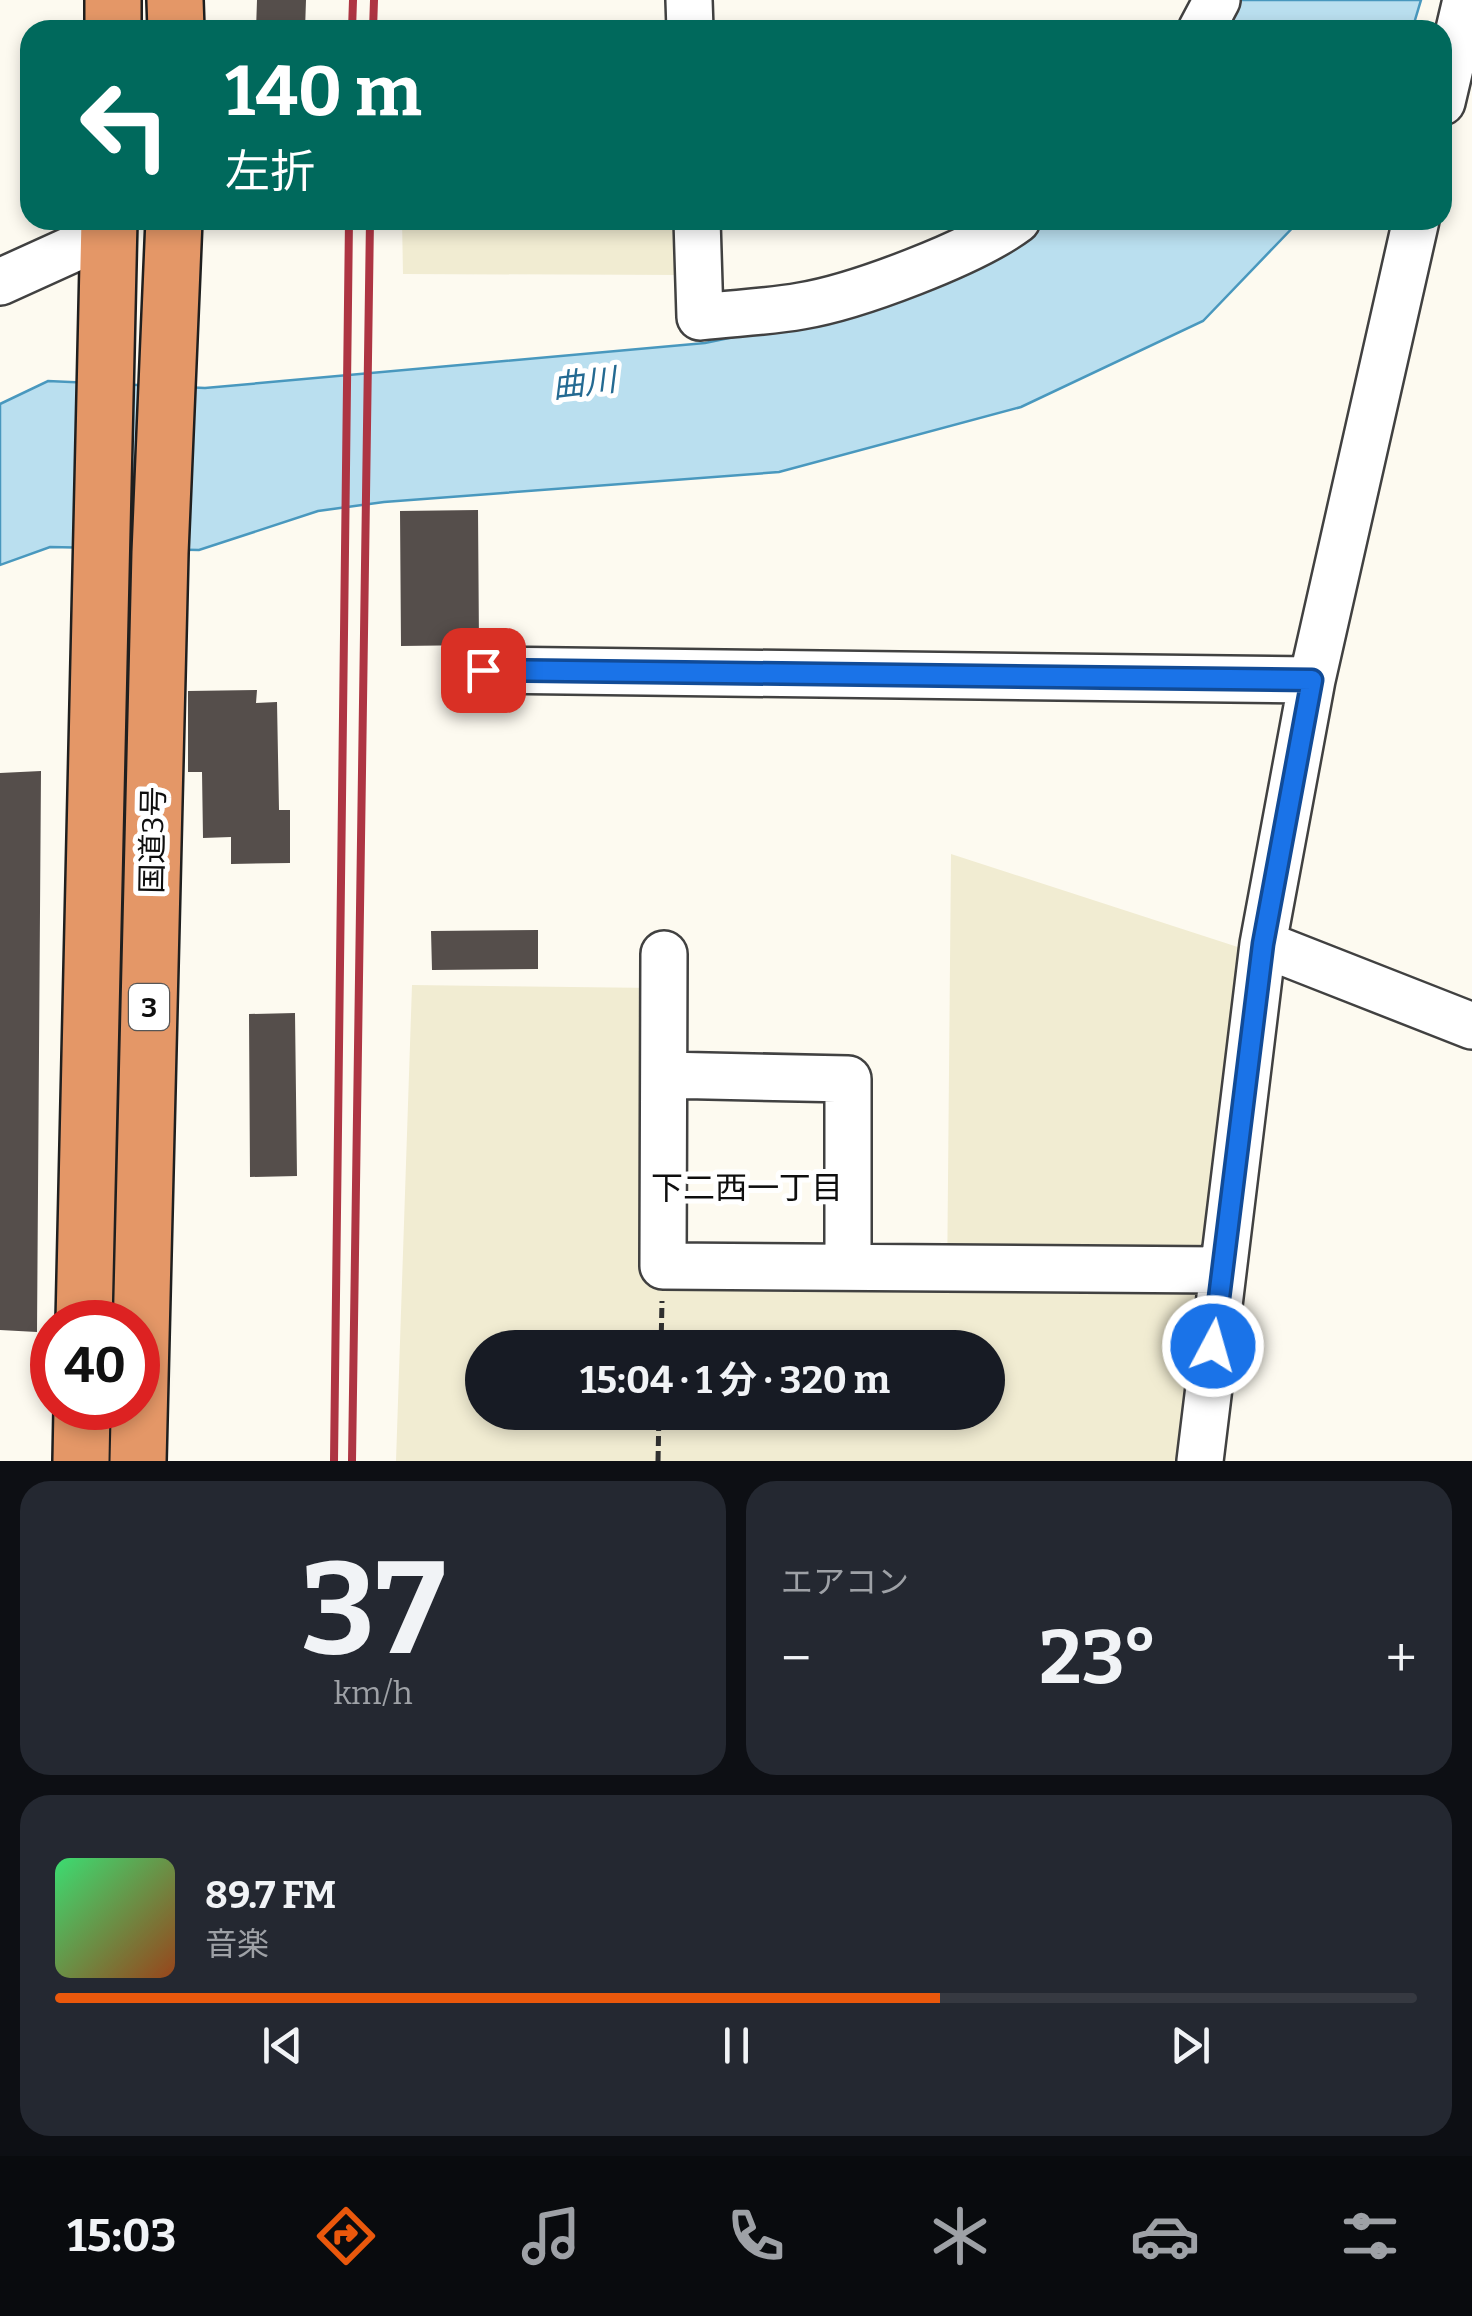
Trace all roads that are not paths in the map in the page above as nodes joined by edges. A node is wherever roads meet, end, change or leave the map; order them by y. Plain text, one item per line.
1 (1466, 0) edge
2 (1452, 60) edge
3 (102, 230) edge
4 (108, 230) edge
5 (174, 230) edge
6 (696, 230) edge
7 (1001, 230) edge
8 (1414, 230) edge
9 (0, 282) edge
10 (483, 670) dead end
11 (1312, 680) junction
12 (1263, 944) junction
13 (664, 954) dead end
14 (1472, 1026) edge
15 (664, 1075) junction
16 (848, 1267) junction
17 (1221, 1270) junction
18 (85, 1300) edge
19 (82, 1430) edge
20 (81, 1461) edge
21 (138, 1461) edge
22 (1200, 1461) edge

1 - 2 street
3 - 9 street
4 - 18 highway, 国道3号 / 3
5 - 21 highway, 国道3号 / 3
6 - 7 street
8 - 11 street
10 - 11 street
11 - 12 street
12 - 14 street
12 - 17 street
13 - 15 street
15 - 16 street
15 - 16 street
16 - 17 street
17 - 22 street
19 - 20 highway

